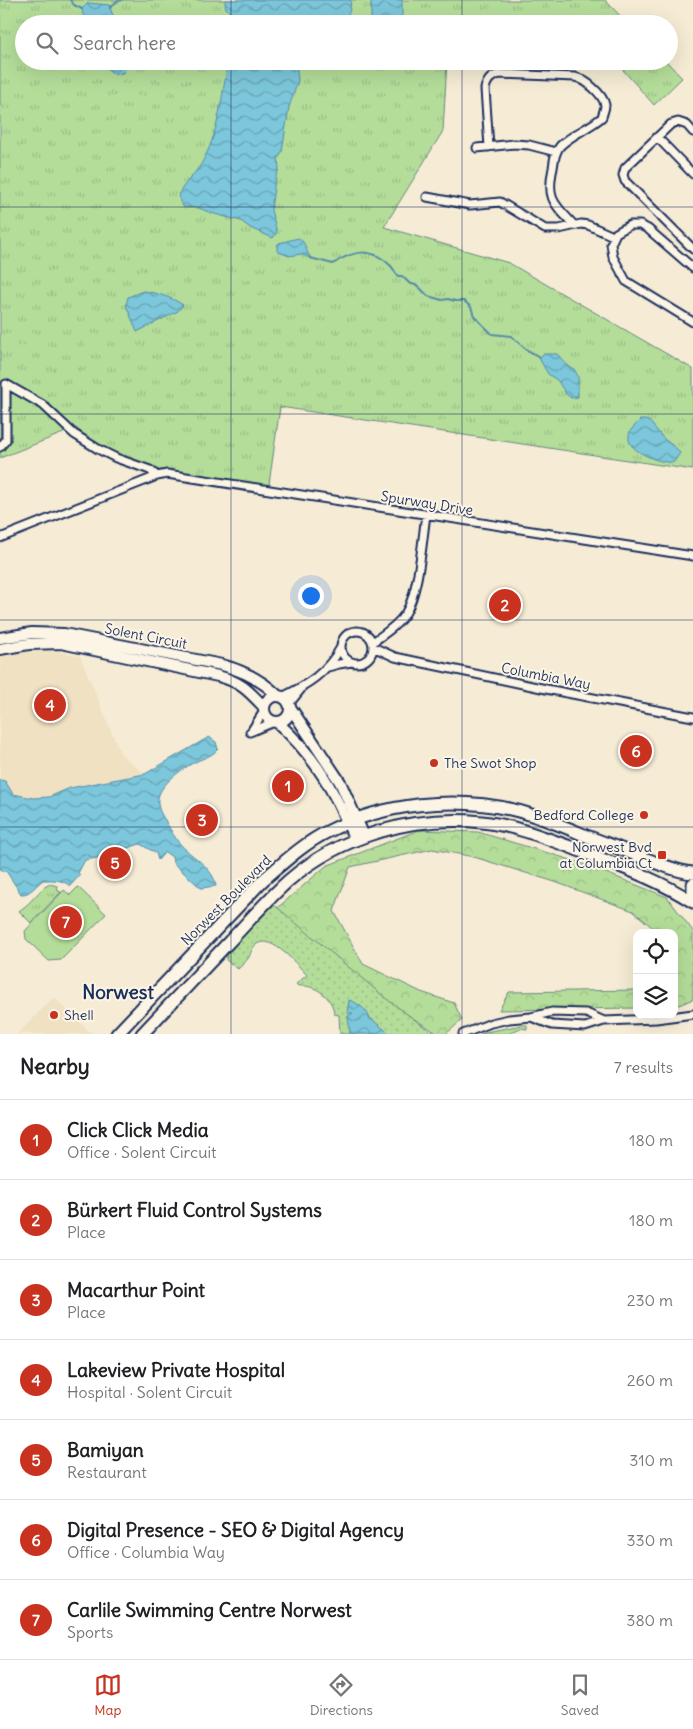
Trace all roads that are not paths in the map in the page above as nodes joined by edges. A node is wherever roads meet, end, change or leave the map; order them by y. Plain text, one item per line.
1 (693, 132) edge
2 (657, 137) junction
3 (489, 147) junction
4 (477, 148) dead end
5 (556, 152) junction
6 (693, 174) edge
7 (426, 196) dead end
8 (574, 225) junction
9 (613, 236) junction
10 (693, 249) edge
11 (693, 268) edge
12 (693, 322) edge
13 (0, 447) edge
14 (157, 476) junction
15 (426, 515) junction
16 (0, 538) edge
17 (693, 556) edge
18 (0, 638) edge
19 (373, 644) junction
20 (341, 647) junction
21 (0, 649) edge
22 (370, 656) junction
23 (395, 657) junction
24 (352, 662) junction
25 (328, 667) junction
26 (284, 701) junction
27 (264, 709) junction
28 (693, 717) edge
29 (276, 722) junction
30 (352, 821) junction
31 (360, 838) junction
32 (693, 873) edge
33 (693, 884) edge
34 (693, 898) edge
35 (693, 902) edge
36 (693, 1014) edge
37 (531, 1017) junction
38 (604, 1021) junction
39 (117, 1034) edge
40 (142, 1034) edge
41 (463, 1034) edge

1 - 2 street
2 - 6 street
2 - 10 street
3 - 4 street
3 - 5 street
3 - 5 street
5 - 8 street
7 - 8 street
8 - 9 street
9 - 11 street
9 - 12 street
13 - 14 street, Spurway Drive
14 - 15 street, Spurway Drive
14 - 16 street, Spurway Drive
15 - 17 street, Spurway Drive
15 - 19 street
18 - 26 street, Solent Circuit
19 - 20 street
19 - 22 street
19 - 23 street, Columbia Way
20 - 24 street
20 - 25 street
21 - 27 street, Solent Circuit
22 - 23 street, Columbia Way
22 - 24 street
23 - 28 street, Columbia Way
24 - 25 street
25 - 26 street
26 - 27 street
26 - 29 street
26 - 30 street, Solent Circuit
27 - 29 street
27 - 29 street
29 - 30 street, Solent Circuit
30 - 31 street, Solent Circuit
30 - 32 main road, Norwest Boulevard
30 - 39 main road, Norwest Boulevard
31 - 35 main road
31 - 40 main road
33 - 34 main road
36 - 38 street
37 - 38 street
37 - 38 street
37 - 41 street

